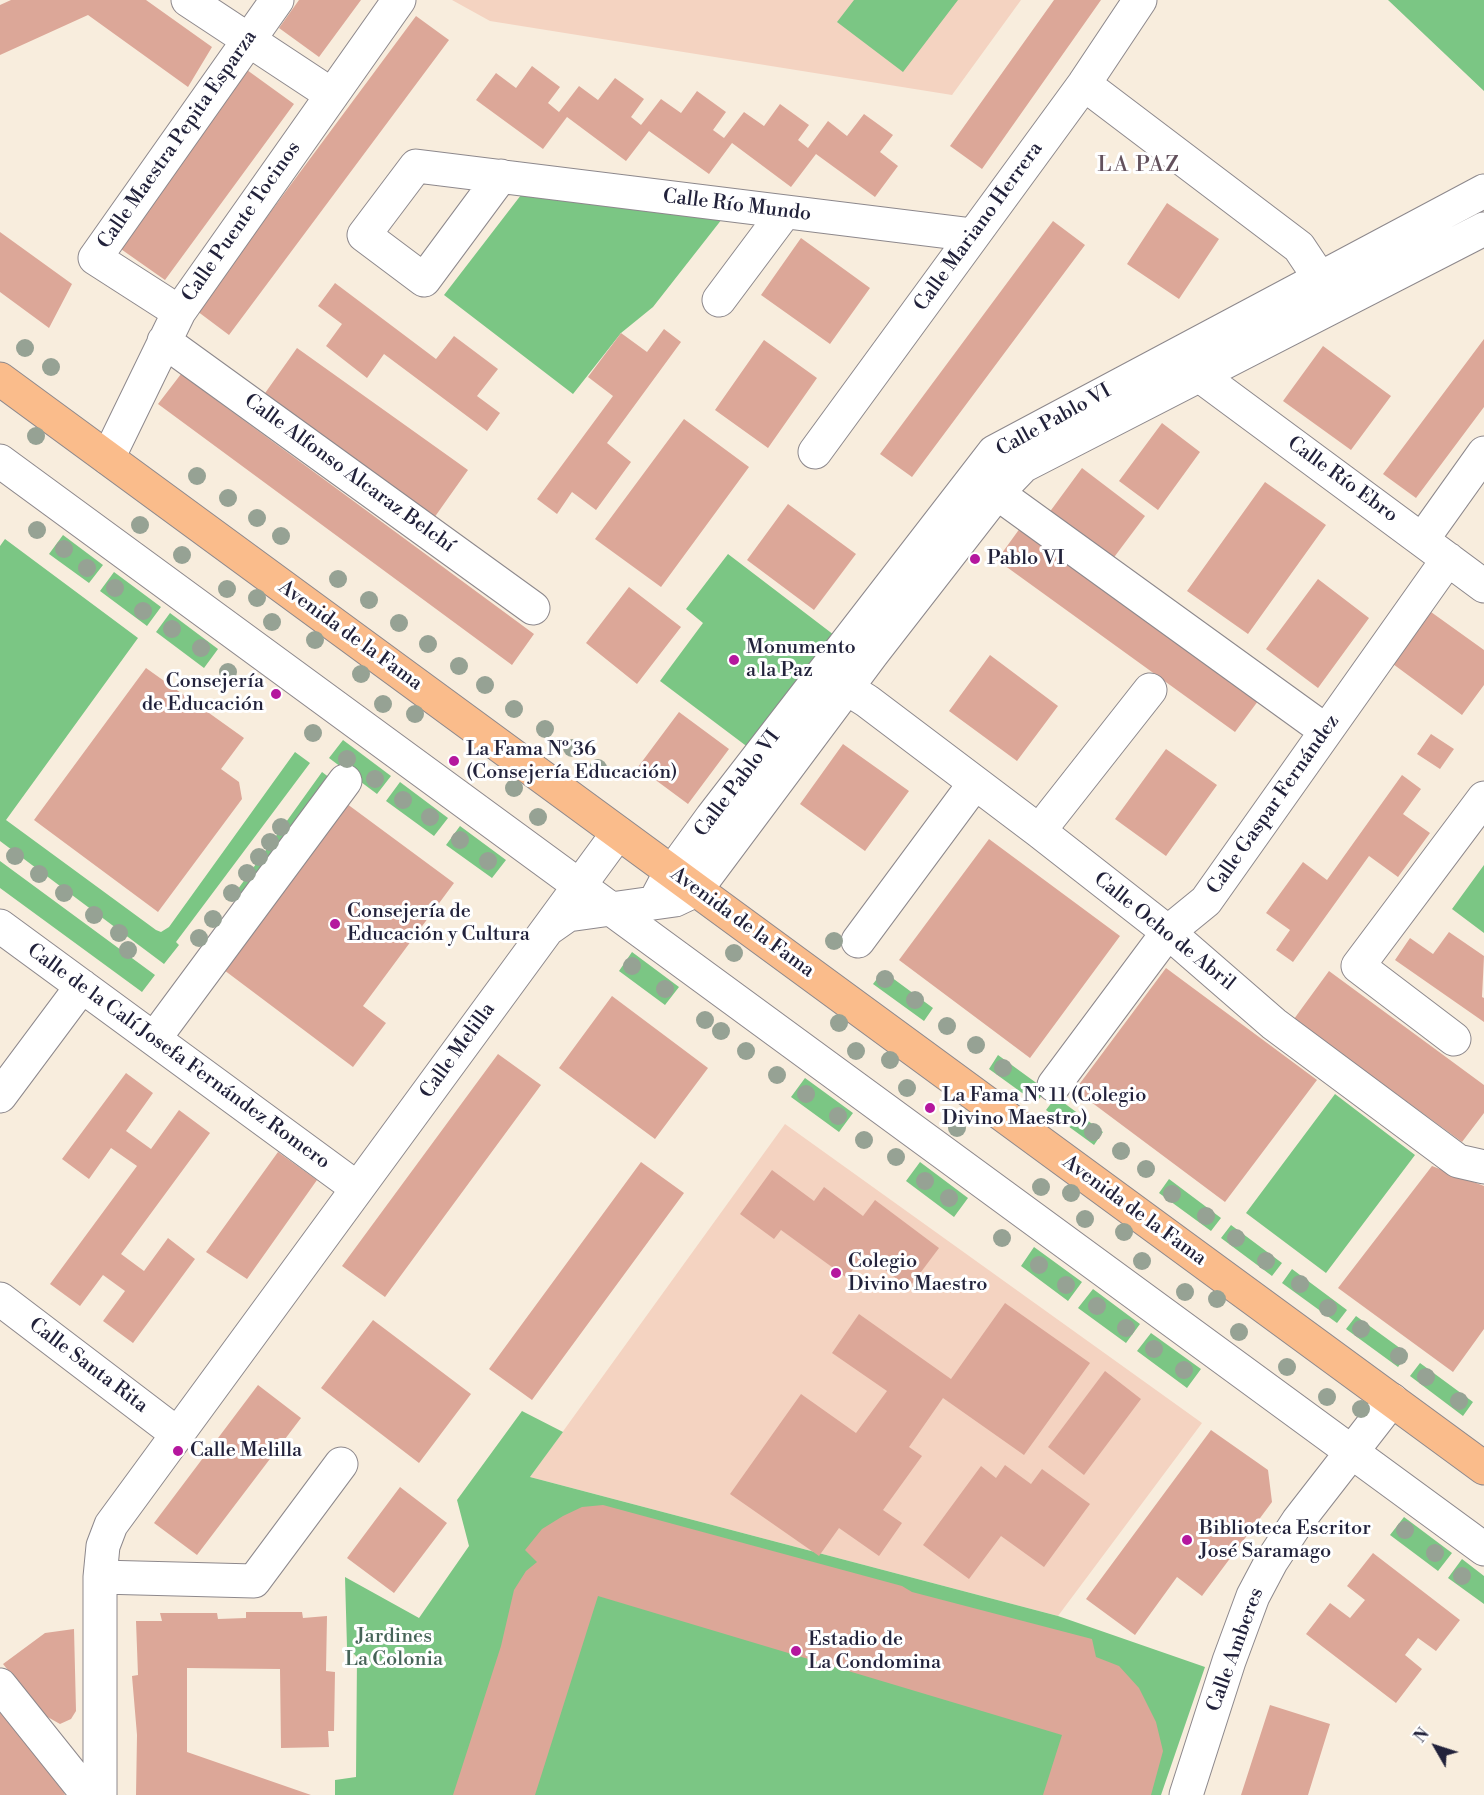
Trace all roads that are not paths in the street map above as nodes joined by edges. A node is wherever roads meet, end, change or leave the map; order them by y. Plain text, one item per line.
1 (189, 0) edge
2 (277, 0) edge
3 (399, 0) edge
4 (1140, 0) edge
5 (248, 39) junction
6 (1084, 84) junction
7 (332, 95) junction
8 (501, 176) dead end
9 (1484, 191) edge
10 (784, 213) junction
11 (1484, 229) edge
12 (973, 235) junction
13 (1319, 277) junction
14 (1369, 288) junction
15 (719, 300) dead end
16 (179, 312) junction
17 (164, 341) junction
18 (1192, 362) junction
19 (0, 379) edge
20 (814, 452) dead end
21 (1484, 453) edge
22 (108, 458) junction
23 (0, 462) edge
24 (997, 493) junction
25 (1422, 540) junction
26 (1448, 559) junction
27 (1484, 586) edge
28 (533, 608) dead end
29 (835, 680) junction
30 (1150, 690) dead end
31 (1326, 730) junction
32 (345, 782) dead end
33 (975, 783) junction
34 (1484, 798) edge
35 (1039, 831) junction
36 (618, 833) junction
37 (684, 881) junction
38 (579, 886) junction
39 (655, 904) junction
40 (611, 909) junction
41 (0, 926) edge
42 (548, 929) junction
43 (1168, 932) junction
44 (858, 941) dead end
45 (676, 957) junction
46 (82, 986) junction
47 (154, 1039) junction
48 (1454, 1039) dead end
49 (1054, 1085) dead end
50 (0, 1096) edge
51 (1484, 1167) edge
52 (357, 1188) junction
53 (4, 1311) edge
54 (1392, 1400) junction
55 (176, 1433) junction
56 (1352, 1452) junction
57 (341, 1464) dead end
58 (1484, 1468) edge
59 (1484, 1548) edge
60 (100, 1577) junction
61 (0, 1685) edge
62 (88, 1795) edge
63 (100, 1795) edge
64 (1186, 1795) edge

1 - 5 street
2 - 5 street, Calle Maestra Pepita Esparza
3 - 7 street, Calle Puente Tocinos
4 - 6 street, Calle Mariano Herrera
5 - 7 street
5 - 16 street, Calle Maestra Pepita Esparza
6 - 12 street, Calle Mariano Herrera
6 - 13 street
7 - 16 street, Calle Puente Tocinos
8 - 10 street, Calle Río Mundo
9 - 13 street, Calle Pablo VI
10 - 12 street, Calle Río Mundo
10 - 15 street
11 - 14 street, Calle Pablo VI
12 - 20 street, Calle Mariano Herrera
13 - 14 street
13 - 18 street, Calle Pablo VI
14 - 18 street, Calle Pablo VI
16 - 17 street, Calle Puente Tocinos
17 - 22 street, Calle Puente Tocinos
17 - 28 street, Calle Alfonso Alcaraz Belchí
18 - 24 street, Calle Pablo VI
18 - 25 street, Calle Río Ebro
18 - 29 street, Calle Pablo VI
19 - 22 main road, Avenida de la Fama
21 - 25 street
22 - 36 main road, Avenida de la Fama
23 - 38 street
24 - 29 street, Calle Pablo VI
24 - 31 street
25 - 26 street, Calle Río Ebro
26 - 27 street, Calle Río Ebro
26 - 31 street, Calle Gaspar Fernández
29 - 33 street, Calle Ocho de Abril
29 - 37 street, Calle Pablo VI
30 - 35 street
31 - 43 street, Calle Gaspar Fernández
32 - 47 street
33 - 35 street, Calle Ocho de Abril
33 - 44 street
34 - 48 street
35 - 43 street, Calle Ocho de Abril
36 - 37 main road, Avenida de la Fama
36 - 38 street, Calle Melilla
37 - 39 street
37 - 40 street, Calle Pablo VI
37 - 54 main road, Avenida de la Fama
38 - 40 street
38 - 42 street, Calle Melilla
39 - 40 street
39 - 45 street
40 - 42 street, Calle Melilla
40 - 45 street
41 - 46 street, Calle de la Calí Josefa Fernández Romero
42 - 52 street, Calle Melilla
43 - 49 street, Calle Gaspar Fernández
43 - 51 street, Calle Ocho de Abril
45 - 56 street
46 - 47 street, Calle de la Calí Josefa Fernández Romero
46 - 50 street
47 - 52 street, Calle de la Calí Josefa Fernández Romero
52 - 55 street, Calle Melilla
53 - 55 street, Calle Santa Rita
54 - 56 street, Calle Amberes
54 - 58 main road, Avenida de la Fama
55 - 60 street, Calle Melilla
56 - 59 street
56 - 64 street, Calle Amberes
57 - 60 street
60 - 63 street, Calle Melilla
61 - 62 street

